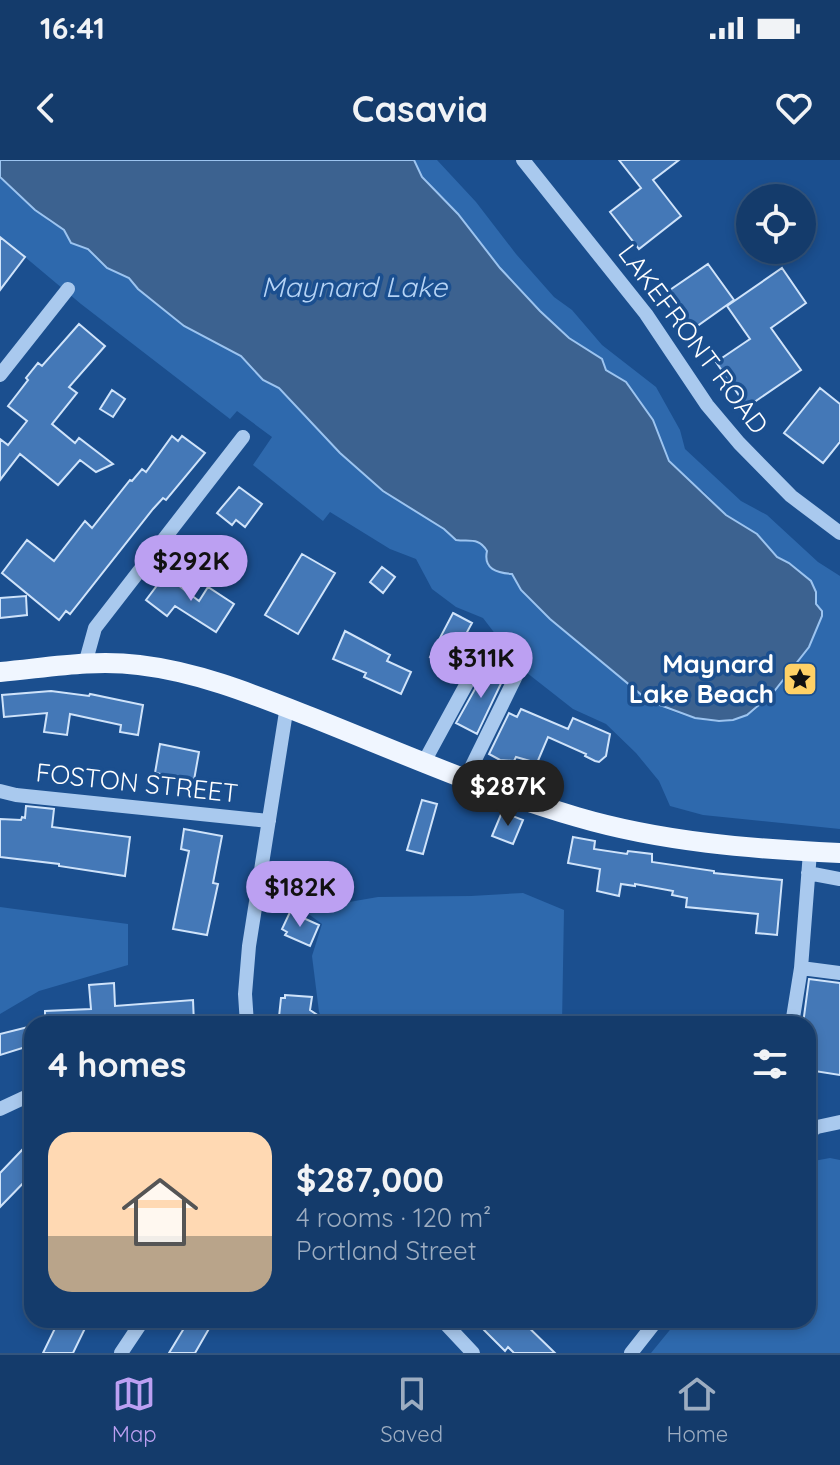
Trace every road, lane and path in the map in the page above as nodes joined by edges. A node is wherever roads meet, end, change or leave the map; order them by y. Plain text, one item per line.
1 (523, 160) edge
2 (68, 289) dead end
3 (0, 375) edge
4 (243, 437) dead end
5 (840, 533) edge
6 (85, 664) junction
7 (0, 672) edge
8 (281, 706) junction
9 (424, 762) junction
10 (466, 778) junction
11 (0, 791) edge
12 (269, 821) junction
13 (810, 852) junction
14 (840, 853) edge
15 (808, 873) junction
16 (840, 879) edge
17 (801, 968) junction
18 (840, 973) edge
19 (246, 1016) edge
20 (793, 1016) edge
21 (24, 1098) edge
22 (0, 1109) edge
23 (840, 1122) edge
24 (816, 1128) edge
25 (138, 1328) edge
26 (450, 1328) edge
27 (651, 1328) edge
28 (121, 1353) edge
29 (473, 1353) edge
30 (631, 1353) edge

1 - 5 street, LAKEFRONT ROAD
2 - 3 street
4 - 6 street
6 - 7 main road
6 - 8 main road
8 - 9 main road
8 - 12 street
9 - 10 main road
9 - 10 street
10 - 13 main road
11 - 12 street, FOSTON STREET
12 - 19 street
13 - 14 main road
13 - 15 street
15 - 16 street
15 - 17 street
17 - 18 street
17 - 20 street
21 - 22 street
23 - 24 street
25 - 28 street
26 - 29 street
27 - 30 street

